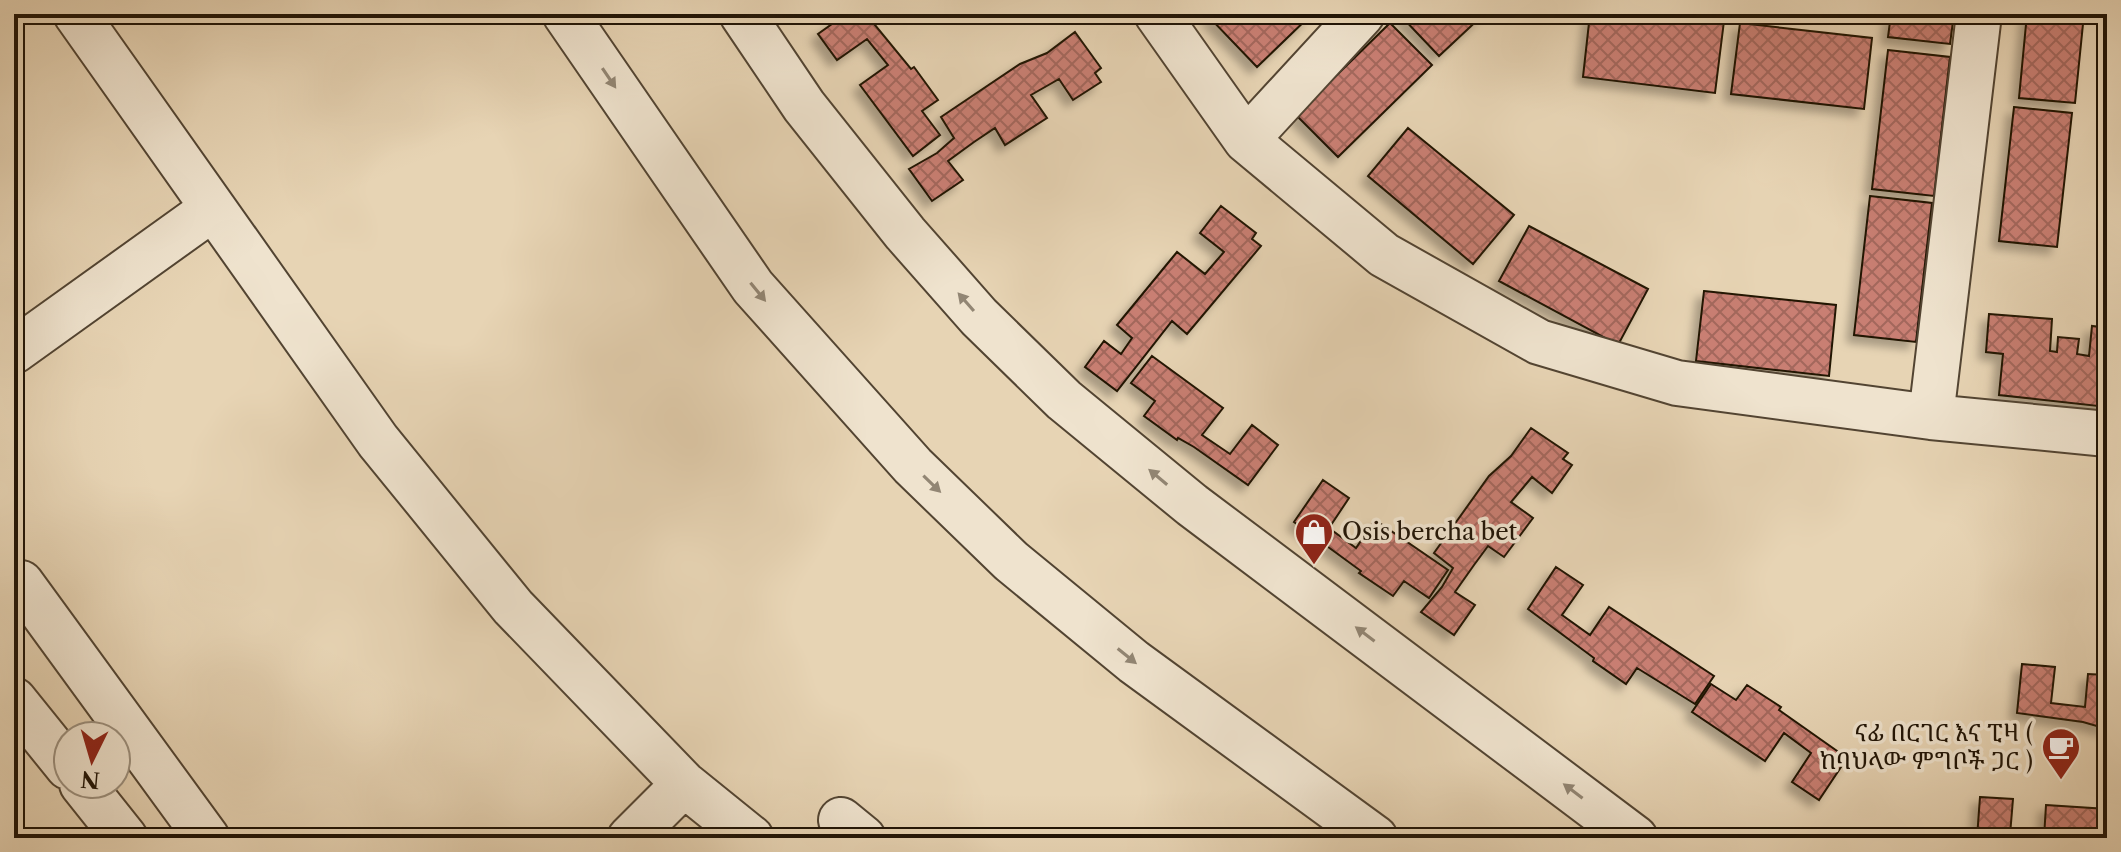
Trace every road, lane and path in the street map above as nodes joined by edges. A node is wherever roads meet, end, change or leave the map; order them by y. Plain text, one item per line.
1 (76, 14) edge
2 (565, 14) edge
3 (742, 14) edge
4 (1157, 14) edge
5 (1362, 14) edge
6 (1979, 14) edge
7 (1246, 140) junction
8 (212, 209) junction
9 (14, 351) edge
10 (1931, 417) junction
11 (2107, 434) edge
12 (21, 583) dead end
13 (14, 700) edge
14 (105, 720) edge
15 (52, 747) edge
16 (132, 752) edge
17 (684, 784) junction
18 (95, 800) edge
19 (1366, 835) edge
20 (125, 838) edge
21 (207, 838) edge
22 (630, 838) edge
23 (751, 838) edge
24 (1635, 838) edge

1 - 8 street
2 -> 19 street
24 -> 3 street
4 - 7 street
5 - 7 street
6 - 10 street
7 - 10 street
8 - 9 street
8 - 17 street
10 - 11 street
12 - 14 street
13 - 15 street
16 - 21 street
17 - 22 street
17 - 23 street
18 - 20 street

